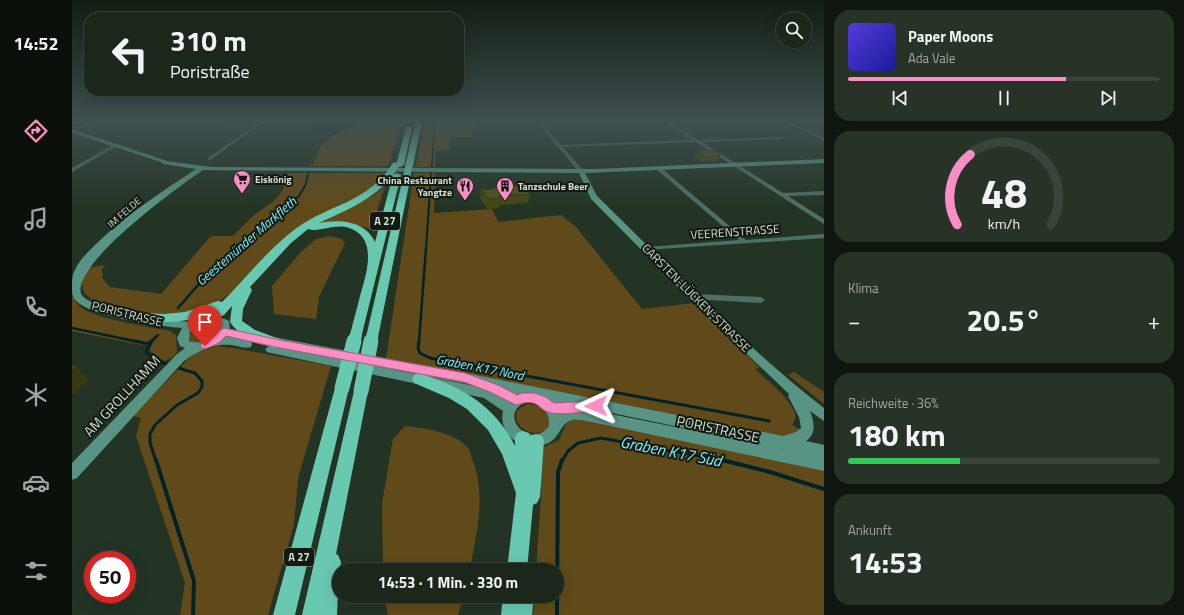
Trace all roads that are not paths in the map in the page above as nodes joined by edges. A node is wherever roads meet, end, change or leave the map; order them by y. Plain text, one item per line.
1 (108, 150) edge
2 (127, 150) edge
3 (223, 150) edge
4 (403, 150) edge
5 (412, 150) edge
6 (561, 150) edge
7 (713, 150) edge
8 (210, 159) dead end
9 (824, 161) edge
10 (734, 164) junction
11 (201, 167) junction
12 (658, 168) junction
13 (72, 170) edge
14 (395, 170) junction
15 (581, 171) junction
16 (824, 193) edge
17 (782, 195) junction
18 (824, 222) edge
19 (824, 236) edge
20 (745, 242) junction
21 (647, 249) junction
22 (86, 259) joint
23 (374, 266) junction
24 (242, 291) junction
25 (694, 297) junction
26 (761, 300) dead end
27 (129, 316) junction
28 (209, 319) junction
29 (173, 325) junction
30 (192, 325) junction
31 (223, 326) junction
32 (184, 332) junction
33 (216, 341) junction
34 (280, 344) junction
35 (191, 346) junction
36 (465, 378) junction
37 (419, 379) junction
38 (787, 386) junction
39 (513, 404) junction
40 (611, 407) junction
41 (552, 408) junction
42 (824, 415) edge
43 (557, 422) junction
44 (530, 440) junction
45 (774, 441) junction
46 (824, 451) edge
47 (824, 464) edge
48 (72, 473) edge
49 (525, 492) junction
50 (336, 505) junction
51 (518, 563) edge
52 (525, 563) edge
53 (513, 603) edge
54 (522, 603) edge
55 (284, 615) edge
56 (313, 615) edge
57 (326, 615) edge
58 (512, 615) edge
59 (521, 615) edge

1 - 13 street
2 - 11 main road
3 - 8 street
4 - 14 highway
5 - 50 highway, A 27, bridge
6 - 15 street
7 - 10 street
9 - 10 main road
10 - 12 main road
10 - 17 street
11 - 15 main road
11 - 22 main road, IM FELDE
12 - 15 main road
12 - 20 street
14 - 23 highway, A 27
14 - 24 highway
15 - 21 main road, CARSTEN-LÜCKEN-STRASSE
16 - 17 street
17 - 18 street
19 - 20 street, VEERENSTRASSE
20 - 21 street, VEERENSTRASSE
21 - 25 main road, CARSTEN-LÜCKEN-STRASSE
22 - 27 main road, PORISTRASSE
23 - 24 highway
23 - 55 highway, A 27, bridge
24 - 27 highway
24 - 28 highway
24 - 31 highway
24 - 34 highway
25 - 26 street
25 - 38 main road, CARSTEN-LÜCKEN-STRASSE
27 - 29 main road, PORISTRASSE
28 - 30 main road, PORISTRASSE
28 - 31 main road, PORISTRASSE
29 - 30 main road, PORISTRASSE
29 - 32 main road, PORISTRASSE
30 - 32 main road, PORISTRASSE
31 - 33 main road
31 - 34 main road, PORISTRASSE
32 - 35 main road
33 - 35 main road
33 - 37 main road
34 - 36 main road, PORISTRASSE
35 - 48 main road, AM GROLLHAMM
36 - 39 main road, PORISTRASSE
36 - 40 main road, PORISTRASSE
37 - 39 main road
37 - 49 highway
38 - 42 main road, CARSTEN-LÜCKEN-STRASSE
38 - 45 main road
39 - 41 main road
39 - 44 main road
40 - 41 main road, PORISTRASSE
40 - 45 main road, PORISTRASSE
41 - 43 main road
43 - 44 main road
43 - 47 main road, PORISTRASSE
44 - 49 highway
44 - 52 highway
45 - 46 main road, PORISTRASSE
49 - 51 highway
50 - 56 highway, A 27
50 - 57 highway
53 - 58 highway
54 - 59 highway

